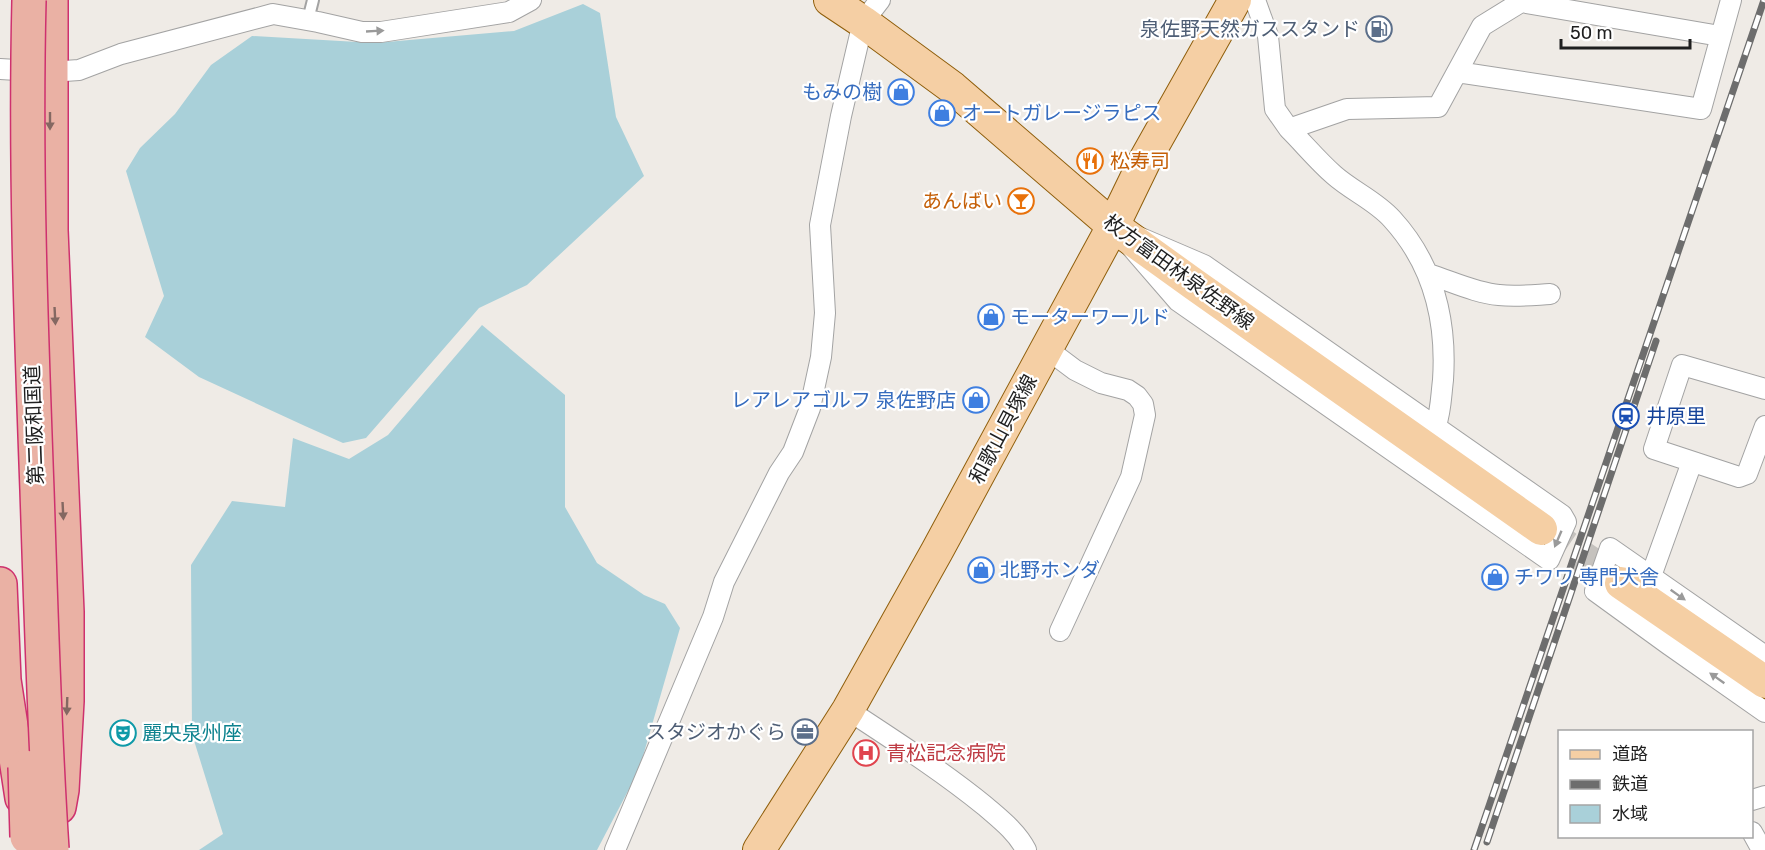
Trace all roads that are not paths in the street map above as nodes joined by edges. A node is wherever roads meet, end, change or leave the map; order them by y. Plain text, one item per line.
1 (11, 0) edge
2 (29, 0) edge
3 (51, 0) edge
4 (313, 0) edge
5 (531, 0) edge
6 (830, 0) edge
7 (1235, 0) edge
8 (1255, 0) edge
9 (1731, 0) edge
10 (1521, 1) edge
11 (872, 11) edge
12 (313, 21) junction
13 (1720, 36) junction
14 (0, 69) edge
15 (50, 72) junction
16 (1457, 72) junction
17 (1289, 129) junction
18 (1113, 226) junction
19 (1428, 274) junction
20 (1550, 294) dead end
21 (1047, 349) junction
22 (1765, 389) edge
23 (1436, 425) junction
24 (1765, 426) edge
25 (1692, 462) junction
26 (1541, 529) tunnel mouth
27 (1651, 576) junction
28 (1621, 583) tunnel mouth
29 (0, 584) edge
30 (1060, 631) dead end
31 (1765, 656) edge
32 (1765, 682) edge
33 (848, 710) junction
34 (1765, 711) edge
35 (1753, 834) edge
36 (40, 847) edge
37 (615, 850) edge
38 (759, 850) edge
39 (1026, 850) edge
40 (1762, 850) edge

1 - 36 highway, 第二阪和国道, bridge
2 - 36 highway, 第二阪和国道, bridge
3 - 15 highway
4 - 12 lane
12 -> 5 street
6 - 11 main road, 枚方富田林泉佐野線
7 - 18 main road, 和歌山貝塚線
8 - 17 street
9 - 13 street
10 - 13 street
10 - 16 street
11 - 18 main road, 枚方富田林泉佐野線
11 - 37 street
12 - 15 street
13 - 16 street
14 - 15 street
15 -> 36 highway
16 - 17 street
17 - 19 street
18 - 21 main road, 和歌山貝塚線
18 - 23 street
23 -> 18 street
18 - 26 main road, 枚方富田林泉佐野線
19 - 20 street
19 - 23 street
21 - 30 street
21 - 33 main road, 和歌山貝塚線
22 - 25 street
24 - 25 street
25 - 27 street
27 -> 31 street
34 -> 27 street
28 - 32 main road
29 - 36 highway
33 - 38 main road, 和歌山貝塚線
33 - 39 street
35 - 40 street

